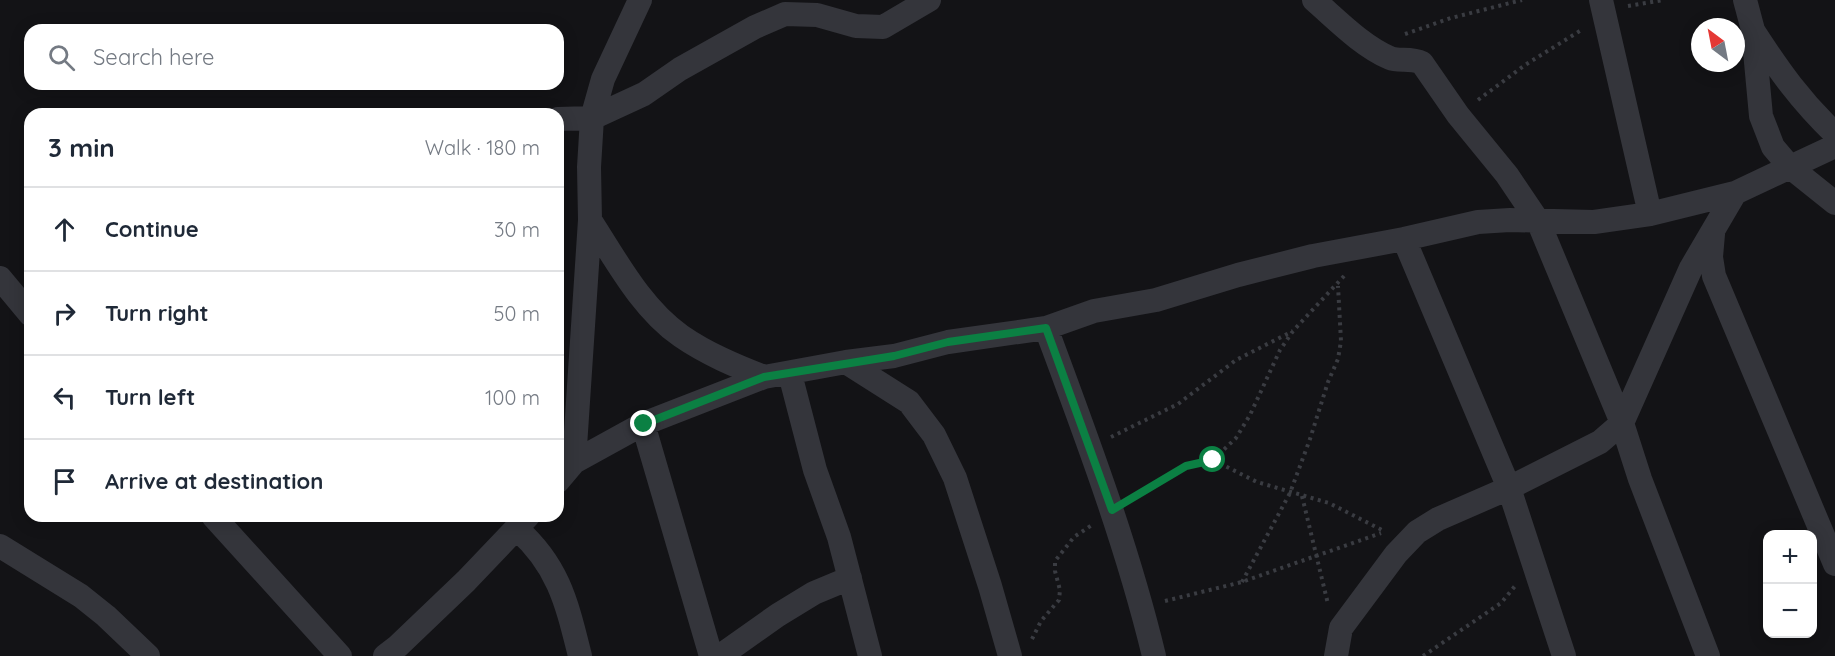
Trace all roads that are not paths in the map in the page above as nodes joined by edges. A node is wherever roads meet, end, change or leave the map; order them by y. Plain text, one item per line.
1 (640, 0) edge
2 (929, 0) edge
3 (1314, 0) edge
4 (1745, 0) edge
5 (1603, 8) edge
6 (1753, 30) junction
7 (592, 118) junction
8 (564, 119) edge
9 (1835, 134) edge
10 (1835, 146) edge
11 (1790, 167) junction
12 (1735, 193) junction
13 (1835, 203) edge
14 (1650, 214) junction
15 (590, 220) junction
16 (1538, 221) junction
17 (1714, 227) junction
18 (1404, 239) junction
19 (0, 278) edge
20 (24, 307) edge
21 (1046, 328) junction
22 (846, 362) junction
23 (790, 374) junction
24 (764, 377) junction
25 (1622, 423) junction
26 (644, 424) junction
27 (574, 462) junction
28 (564, 474) edge
29 (1509, 488) junction
30 (218, 522) edge
31 (522, 522) edge
32 (0, 546) edge
33 (1835, 564) edge
34 (850, 578) junction
35 (1019, 652) edge
36 (148, 656) edge
37 (340, 656) edge
38 (386, 656) edge
39 (580, 656) edge
40 (711, 656) edge
41 (720, 656) edge
42 (870, 656) edge
43 (1154, 656) edge
44 (1336, 656) edge
45 (1564, 656) edge
46 (1708, 656) edge

1 - 7 street
2 - 7 street
3 - 16 street
4 - 6 street
5 - 14 street
6 - 9 street
6 - 11 street
7 - 8 street
7 - 15 street
10 - 11 street
11 - 12 street
11 - 13 street
12 - 14 street
12 - 17 street
14 - 16 street
15 - 24 street
15 - 27 street
16 - 18 street
16 - 25 street
17 - 25 street
17 - 33 street
18 - 21 street
18 - 29 street
19 - 20 street
21 - 22 street
21 - 43 street
22 - 23 street
22 - 35 street
23 - 24 street
23 - 34 street
24 - 26 street
25 - 29 street
25 - 46 street
26 - 27 street
26 - 40 street
27 - 28 street
29 - 44 street
29 - 45 street
30 - 37 street
31 - 38 street
31 - 39 street
32 - 36 street
34 - 41 street
34 - 42 street

